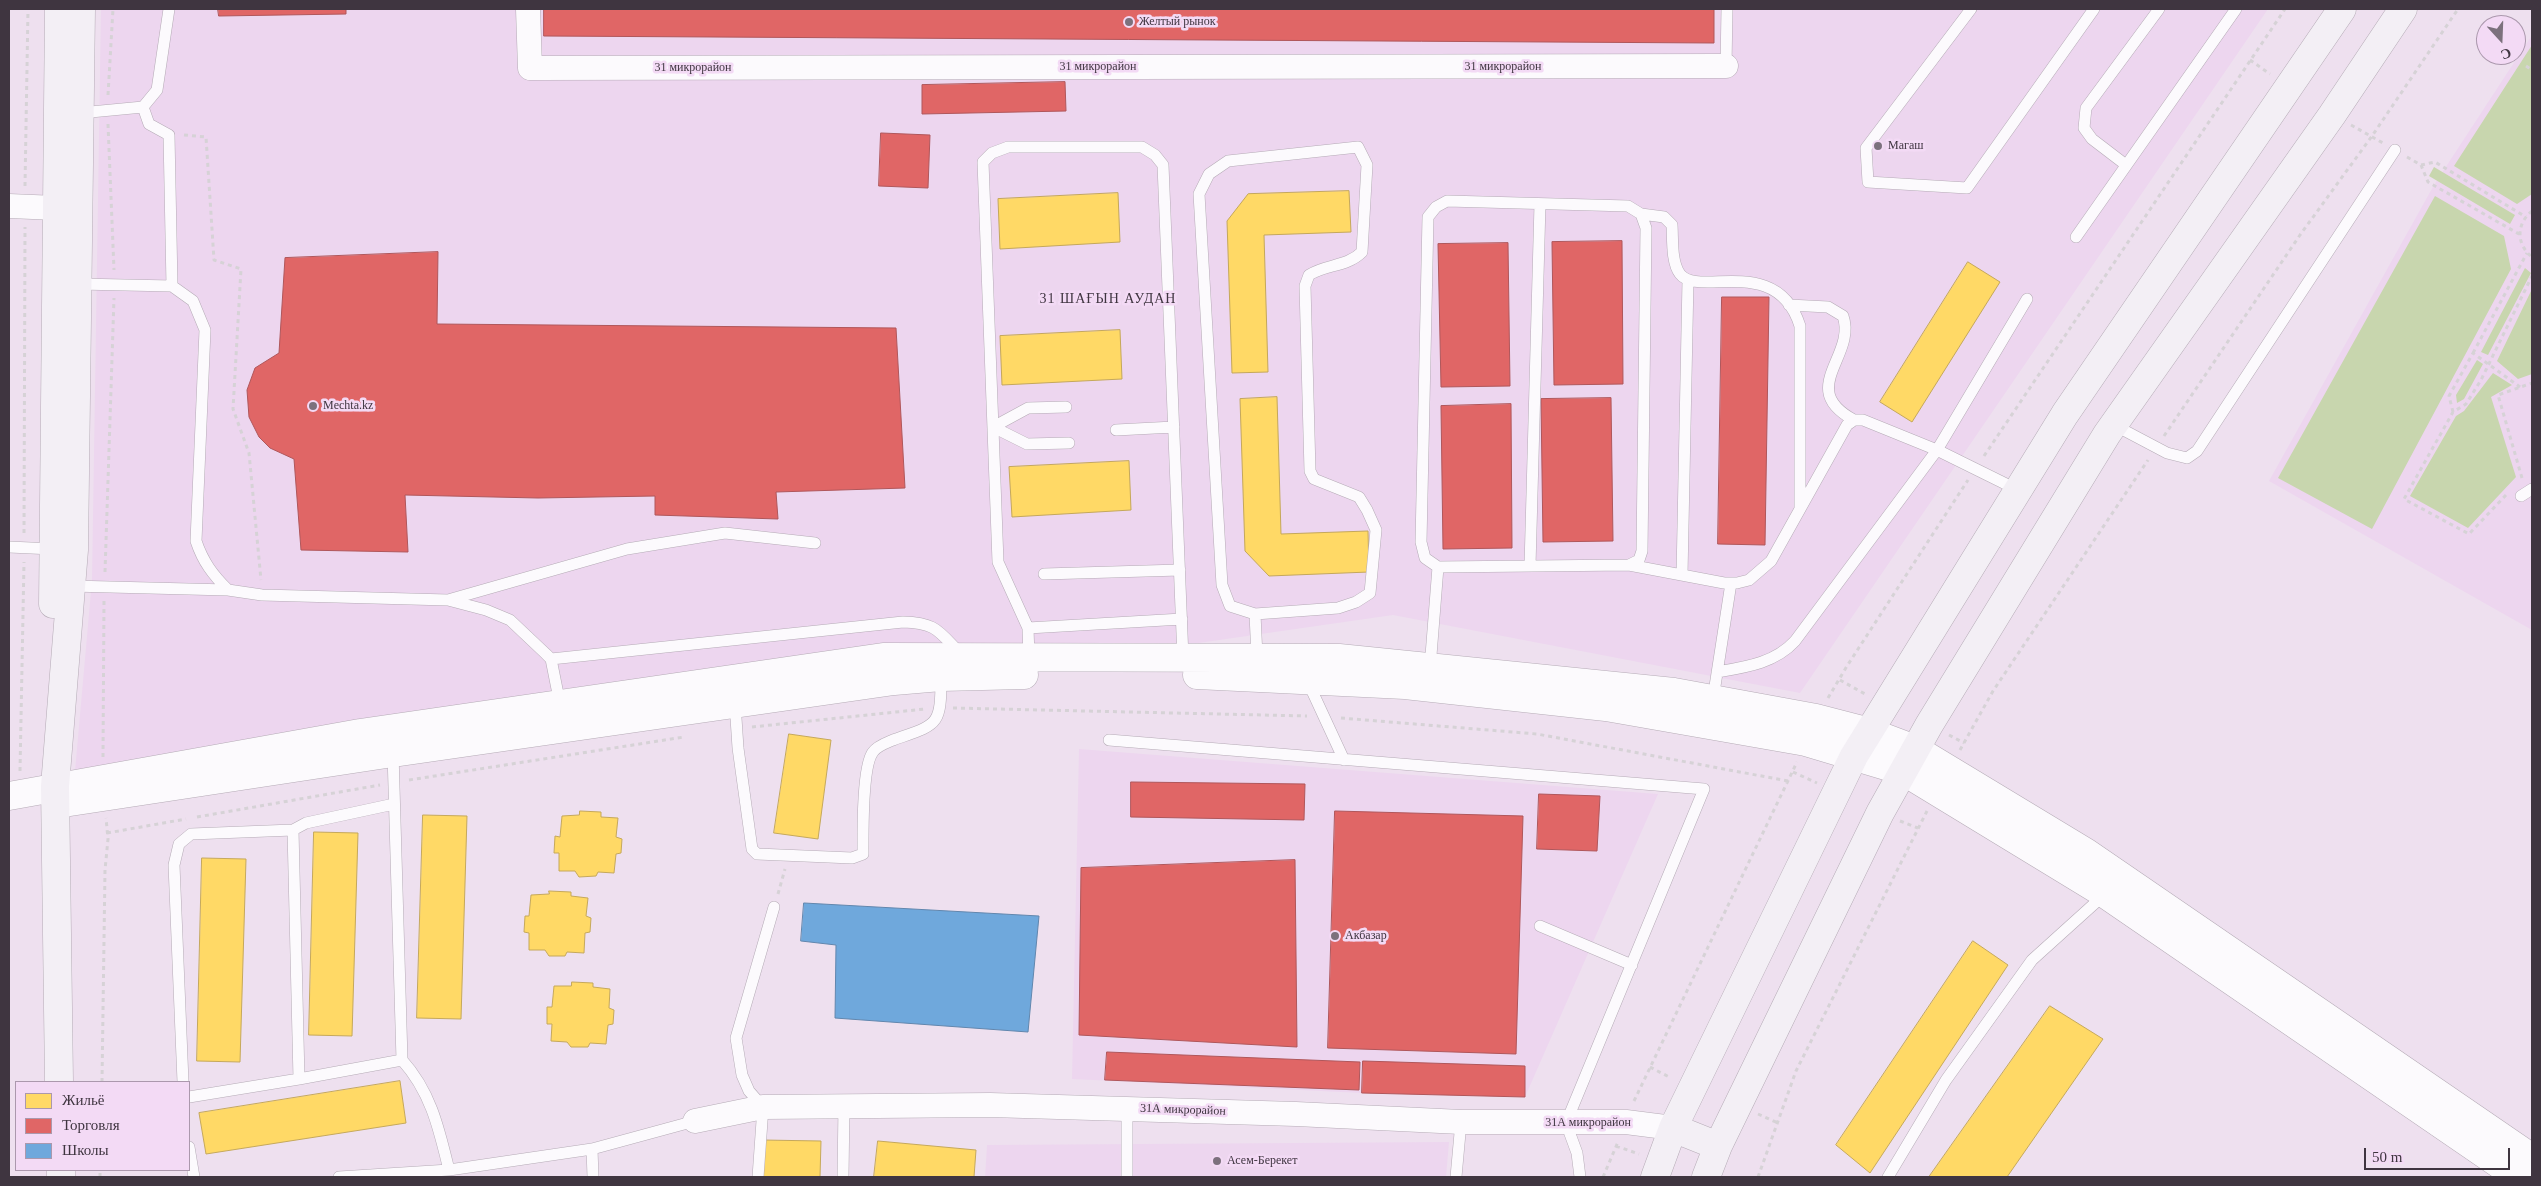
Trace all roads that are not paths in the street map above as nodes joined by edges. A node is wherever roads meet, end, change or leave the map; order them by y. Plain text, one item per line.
1 (59, 9) edge
2 (81, 9) edge
3 (170, 9) edge
4 (528, 9) edge
5 (1727, 9) edge
6 (1971, 9) edge
7 (2094, 9) edge
8 (2159, 9) edge
9 (2236, 9) edge
10 (2342, 9) edge
11 (2403, 9) edge
12 (1726, 66) joint
13 (143, 107) junction
14 (80, 113) junction
15 (2395, 150) road end
16 (2126, 165) junction
17 (1540, 204) junction
18 (17, 207) edge
19 (57, 208) junction
20 (1641, 214) junction
21 (2076, 237) dead end
22 (1688, 280) junction
23 (78, 284) junction
24 (172, 286) junction
25 (2027, 299) dead end
26 (1789, 305) junction
27 (1066, 407) dead end
28 (1854, 420) junction
29 (2114, 424) junction
30 (993, 427) junction
31 (1174, 427) junction
32 (1116, 430) dead end
33 (1069, 443) dead end
34 (1937, 450) junction
35 (2532, 489) edge
36 (2018, 490) junction
37 (2521, 496) dead end
38 (1800, 510) junction
39 (815, 543) dead end
40 (9, 547) edge
41 (54, 549) junction
42 (1629, 565) junction
43 (1530, 566) junction
44 (1438, 567) junction
45 (1180, 570) junction
46 (1044, 574) dead end
47 (1682, 575) junction
48 (1731, 583) junction
49 (71, 586) junction
50 (228, 590) junction
51 (448, 600) junction
52 (1255, 614) junction
53 (1182, 619) junction
54 (1028, 628) junction
55 (964, 657) junction
56 (1029, 657) junction
57 (1183, 658) junction
58 (1257, 658) junction
59 (551, 659) junction
60 (1430, 668) junction
61 (1717, 672) junction
62 (941, 677) junction
63 (1307, 680) junction
64 (1713, 699) junction
65 (560, 704) junction
66 (736, 716) junction
67 (1811, 730) junction
68 (1870, 732) junction
69 (1109, 740) dead end
70 (393, 752) junction
71 (1854, 756) junction
72 (1344, 760) junction
73 (1909, 760) junction
74 (1945, 781) junction
75 (104, 788) junction
76 (32, 799) edge
77 (394, 804) junction
78 (293, 830) junction
79 (2105, 894) junction
80 (774, 907) road end
81 (1540, 926) dead end
82 (1632, 965) junction
83 (402, 1060) junction
84 (299, 1079) junction
85 (41, 1081) edge
86 (59, 1081) edge
87 (183, 1081) edge
88 (190, 1097) edge
89 (844, 1105) junction
90 (762, 1107) junction
91 (1127, 1108) junction
92 (695, 1121) joint
93 (1461, 1122) junction
94 (1566, 1123) junction
95 (1673, 1128) junction
96 (1718, 1146) junction
97 (592, 1149) junction
98 (190, 1152) edge
99 (2532, 1158) edge
100 (450, 1170) junction
101 (194, 1177) edge
102 (339, 1177) edge
103 (593, 1177) edge
104 (758, 1177) edge
105 (843, 1177) edge
106 (1127, 1177) edge
107 (1456, 1177) edge
108 (1580, 1177) edge
109 (1655, 1177) edge
110 (1706, 1177) edge
111 (1888, 1177) edge
112 (2518, 1177) edge

1 - 19 main road
2 - 14 main road
3 - 13 lane
4 - 12 street, 31 микрорайон
5 - 12 lane
6 - 7 lane
8 - 16 lane
9 - 16 lane
10 - 36 main road
11 - 29 main road
13 - 14 lane
13 - 24 lane
14 - 23 main road
15 - 29 lane
16 - 21 lane
17 - 20 lane
17 - 43 lane
17 - 44 lane
18 - 19 street
19 - 41 main road
20 - 22 lane
20 - 42 lane
22 - 26 lane
22 - 47 lane
23 - 24 lane
23 - 49 main road
24 - 50 lane
25 - 34 lane
26 - 28 lane
26 - 38 lane
27 - 30 lane
28 - 34 lane
28 - 38 lane
29 - 73 main road
30 - 31 lane
30 - 33 lane
30 - 54 lane
31 - 32 lane
31 - 45 lane
34 - 36 lane
34 - 61 lane
35 - 37 lane
36 - 68 main road
38 - 48 lane
39 - 51 lane
40 - 41 lane
41 - 76 main road
42 - 43 lane
42 - 47 lane
43 - 44 lane
44 - 60 lane
45 - 46 lane
45 - 53 lane
47 - 48 lane
48 - 61 lane
49 - 50 lane
49 - 76 main road
50 - 51 lane
51 - 59 lane
52 - 52 lane
52 - 58 lane
53 - 54 lane
53 - 57 lane
54 - 56 lane
55 - 56 street
55 - 59 lane
55 - 65 street
56 - 57 street
57 - 58 street
58 - 60 street
59 - 65 lane
60 - 64 street
61 - 64 lane
62 - 63 street
62 - 66 street
62 - 66 lane
63 - 67 street
63 - 72 lane
64 - 67 street
65 - 75 street
66 - 70 street
67 - 68 street
67 - 71 street
68 - 71 main road
68 - 73 street
69 - 72 lane
70 - 75 street
70 - 77 lane
71 - 73 street
71 - 95 main road
72 - 82 lane
73 - 74 street
73 - 96 main road
74 - 79 street
74 - 99 street
75 - 76 street
76 - 85 main road
76 - 86 main road
77 - 78 lane
77 - 83 lane
78 - 84 lane
78 - 87 lane
79 - 111 lane
79 - 112 street
80 - 90 lane
81 - 82 lane
82 - 94 lane
83 - 84 lane
83 - 100 lane
84 - 88 lane
89 - 90 street, 31А микрорайон
89 - 91 street, 31А микрорайон
89 - 105 lane
90 - 92 street, 31А микрорайон
90 - 104 lane
91 - 93 street, 31А микрорайон
91 - 106 lane
92 - 97 lane
93 - 94 street, 31А микрорайон
93 - 107 lane
94 - 95 street, 31А микрорайон
94 - 108 lane
95 - 96 main road
95 - 109 main road
96 - 110 main road
97 - 100 lane
97 - 103 lane
98 - 101 lane
100 - 102 lane

